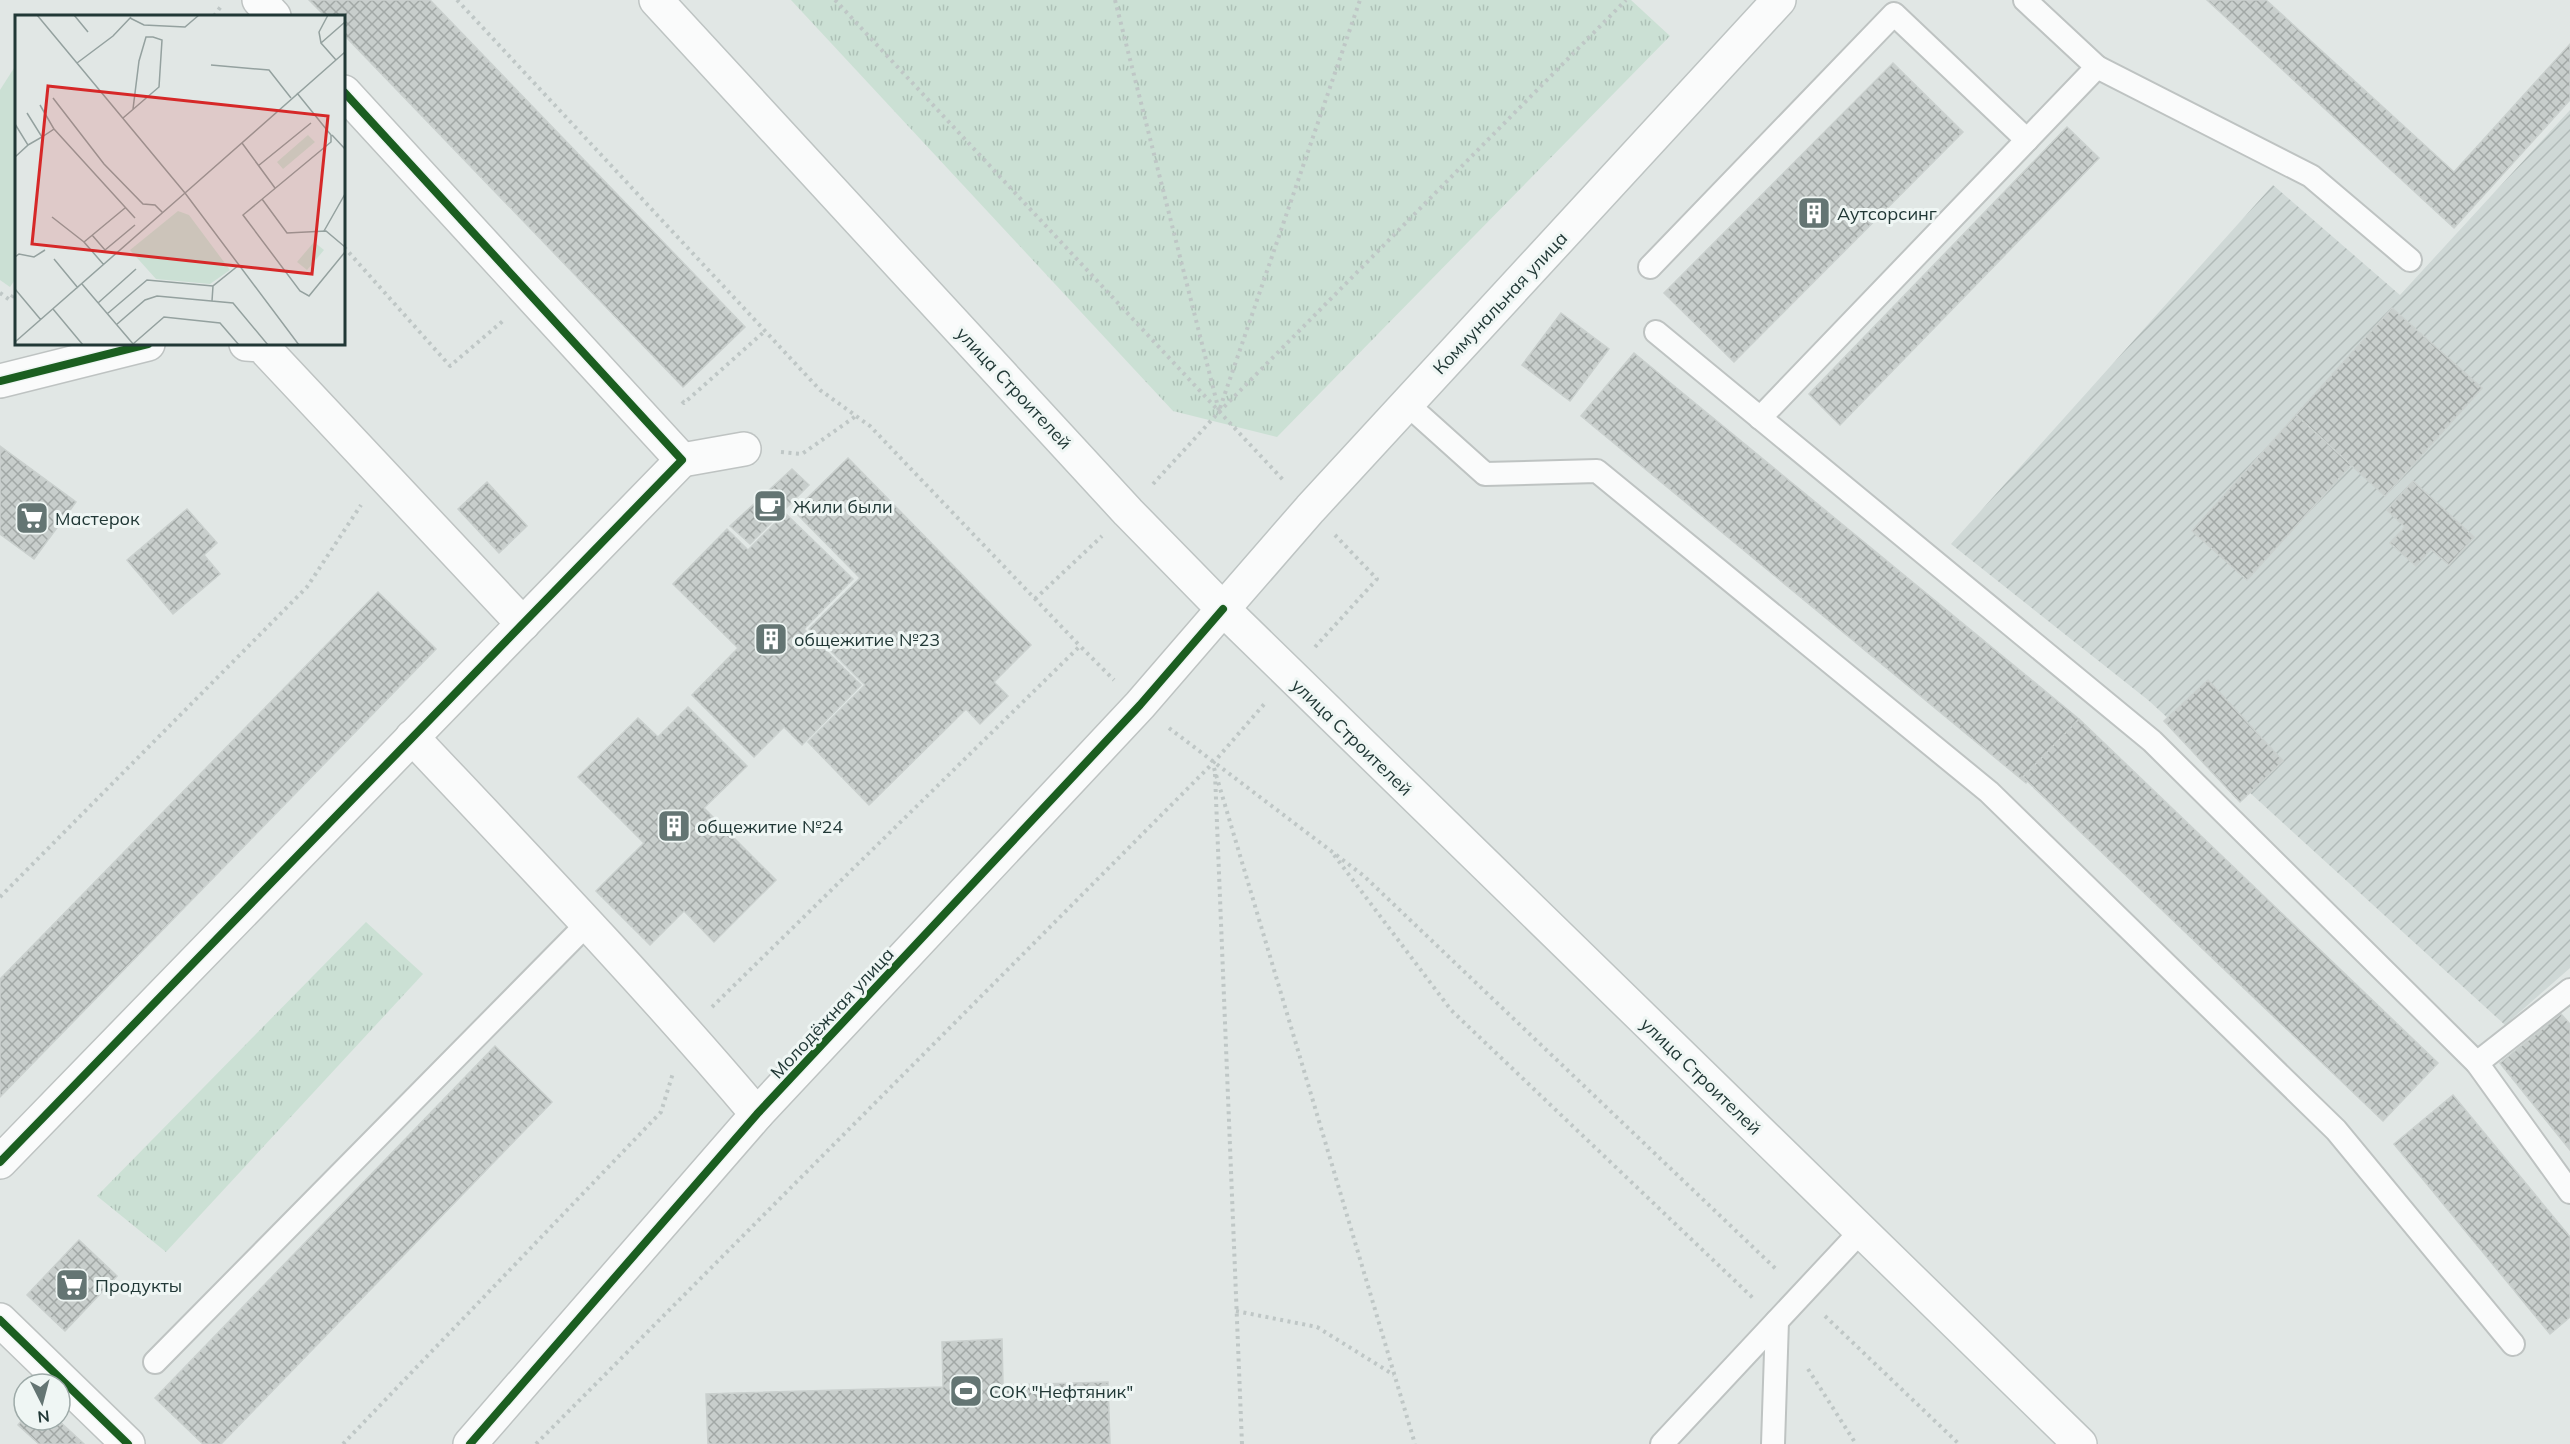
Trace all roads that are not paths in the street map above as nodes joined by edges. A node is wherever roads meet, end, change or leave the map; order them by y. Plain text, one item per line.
1 (259, 0) edge
2 (1779, 0) edge
3 (2025, 0) edge
4 (665, 3) edge
5 (273, 15) edge
6 (2097, 67) junction
7 (345, 93) edge
8 (2027, 140) junction
9 (2410, 260) dead end
10 (1650, 267) dead end
11 (1656, 332) dead end
12 (144, 345) edge
13 (261, 345) edge
14 (0, 381) edge
15 (1407, 404) junction
16 (1760, 418) junction
17 (744, 449) road end
18 (682, 460) junction
19 (1223, 609) junction
20 (523, 624) junction
21 (412, 737) junction
22 (588, 923) junction
23 (2570, 990) edge
24 (2477, 1063) junction
25 (757, 1114) junction
26 (0, 1162) edge
27 (2570, 1192) edge
28 (1861, 1232) junction
29 (0, 1320) edge
30 (1777, 1321) junction
31 (2513, 1344) dead end
32 (155, 1362) dead end
33 (128, 1444) edge
34 (470, 1444) edge
35 (1662, 1444) edge
36 (1773, 1444) edge
37 (2080, 1444) edge

1 - 5 street
2 - 15 street, Коммунальная улица
3 - 6 lane
4 - 19 street, улица Строителей
6 - 8 lane
6 - 9 lane
7 - 18 street
8 - 10 lane
8 - 16 lane
11 - 16 lane
12 - 14 street
13 - 20 street
15 - 19 street, Коммунальная улица
15 - 31 lane
16 - 24 lane
17 - 18 street
18 - 20 street
19 - 25 street, Молодёжная улица
19 - 28 street, улица Строителей
20 - 21 street
21 - 22 street
21 - 26 street
22 - 25 street
22 - 32 lane
23 - 24 lane
24 - 27 lane
25 - 34 street, Молодёжная улица
28 - 30 lane
28 - 37 street, улица Строителей
29 - 33 street
30 - 35 lane
30 - 36 lane

